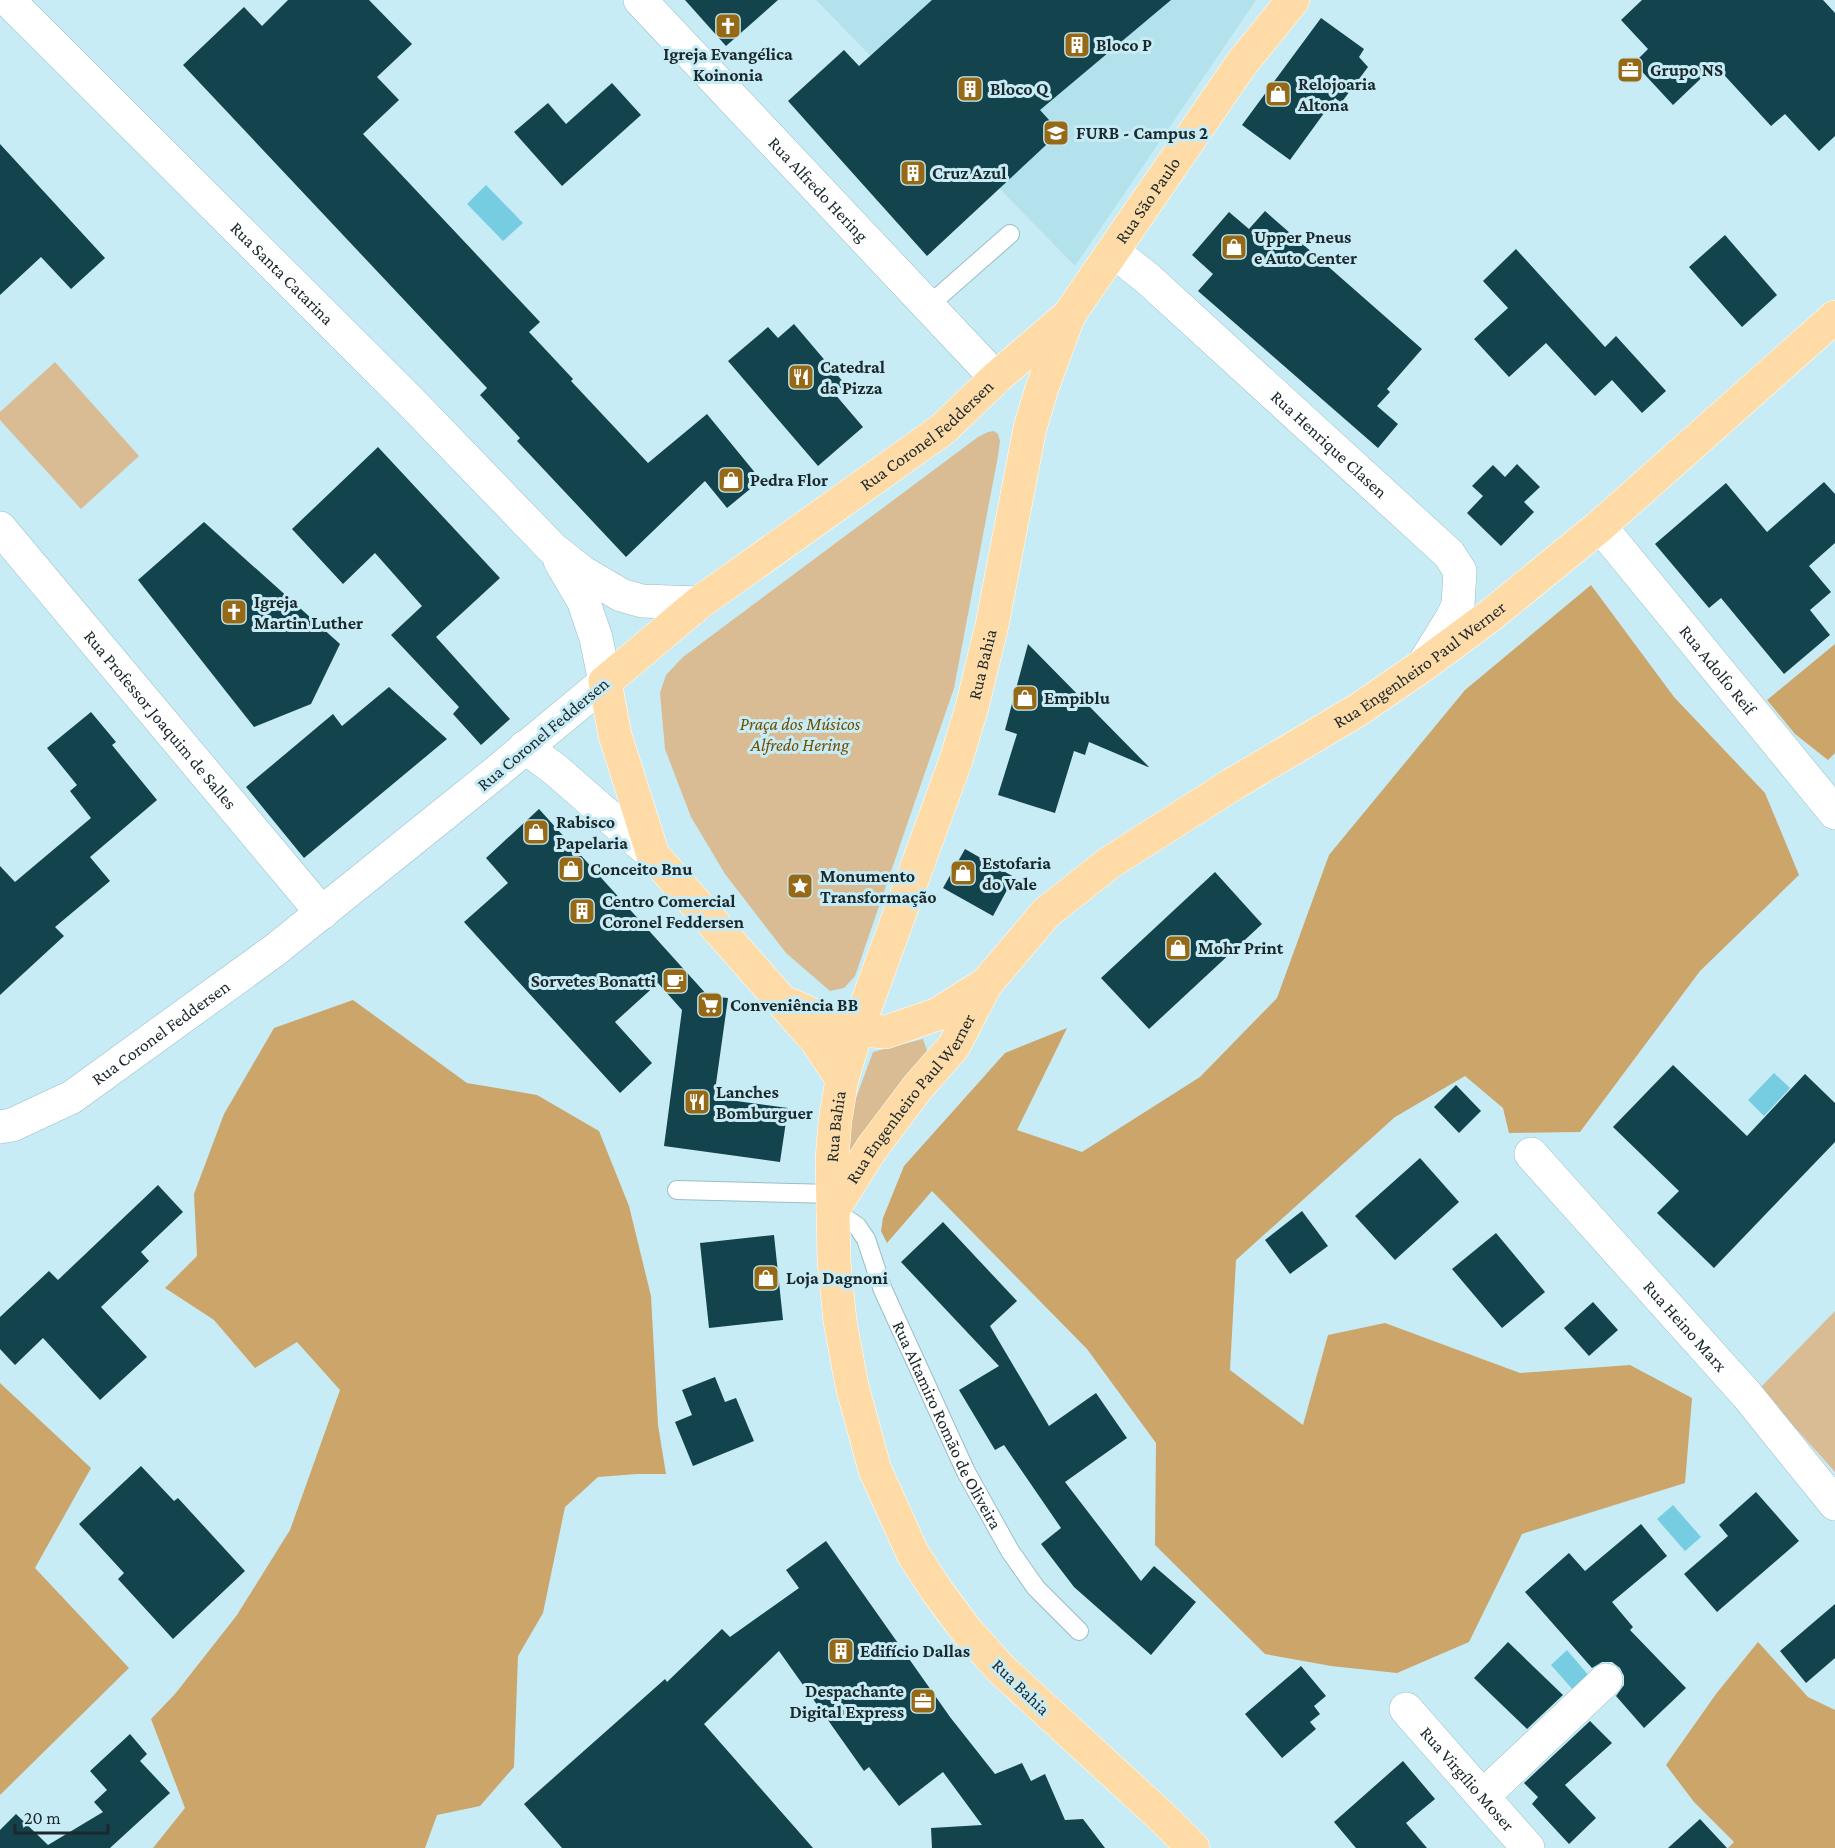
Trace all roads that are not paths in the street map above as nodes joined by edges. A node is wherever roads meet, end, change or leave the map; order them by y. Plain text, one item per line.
1 (8, 0) edge
2 (640, 0) edge
3 (1293, 0) edge
4 (1010, 234) dead end
5 (1113, 251) junction
6 (928, 306) junction
7 (1069, 315) junction
8 (1835, 317) edge
9 (996, 378) junction
10 (1600, 526) junction
11 (0, 528) edge
12 (553, 549) junction
13 (699, 603) junction
14 (1422, 666) junction
15 (605, 682) junction
16 (525, 747) junction
17 (1835, 813) edge
18 (653, 855) junction
19 (322, 913) junction
20 (986, 984) junction
21 (779, 1000) junction
22 (857, 1030) junction
23 (842, 1079) junction
24 (0, 1127) edge
25 (1531, 1154) dead end
26 (676, 1190) dead end
27 (833, 1202) junction
28 (1835, 1504) edge
29 (1079, 1631) dead end
30 (1606, 1680) dead end
31 (1406, 1709) dead end
32 (1483, 1796) junction
33 (1193, 1848) edge
34 (1528, 1848) edge

1 - 12 street, Rua Santa Catarina
2 - 6 street, Rua Alfredo Hering
3 - 5 main road, Rua São Paulo
4 - 6 lane
5 - 7 main road, Rua São Paulo
5 - 14 street, Rua Henrique Clasen
6 - 9 street, Rua Alfredo Hering
7 - 9 main road, Rua Coronel Feddersen
7 - 22 main road, Rua Bahia
8 - 10 main road, Rua Engenheiro Paul Werner
9 - 13 main road, Rua Coronel Feddersen
10 - 14 main road, Rua Engenheiro Paul Werner
10 - 17 street, Rua Adolfo Reif
11 - 19 street, Rua Professor Joaquim de Salles
12 - 13 street, Rua Santa Catarina
12 - 15 street, Rua Santa Catarina
13 - 15 main road, Rua Coronel Feddersen
14 - 20 main road, Rua Engenheiro Paul Werner
15 - 16 street, Rua Coronel Feddersen
15 - 18 main road
16 - 18 street
16 - 19 street, Rua Coronel Feddersen
18 - 21 main road
19 - 24 street, Rua Coronel Feddersen
20 - 22 main road, Rua Engenheiro Paul Werner
20 - 27 main road, Rua Engenheiro Paul Werner
21 - 22 main road, Rua Engenheiro Paul Werner
21 - 23 main road
22 - 23 main road, Rua Bahia
23 - 27 main road, Rua Bahia
25 - 28 street, Rua Heino Marx
26 - 27 lane
27 - 29 lane, Rua Altamiro Romão de Oliveira
27 - 33 main road, Rua Bahia
30 - 32 street
31 - 32 street, Rua Virgílio Moser
32 - 34 street, Rua Virgílio Moser

